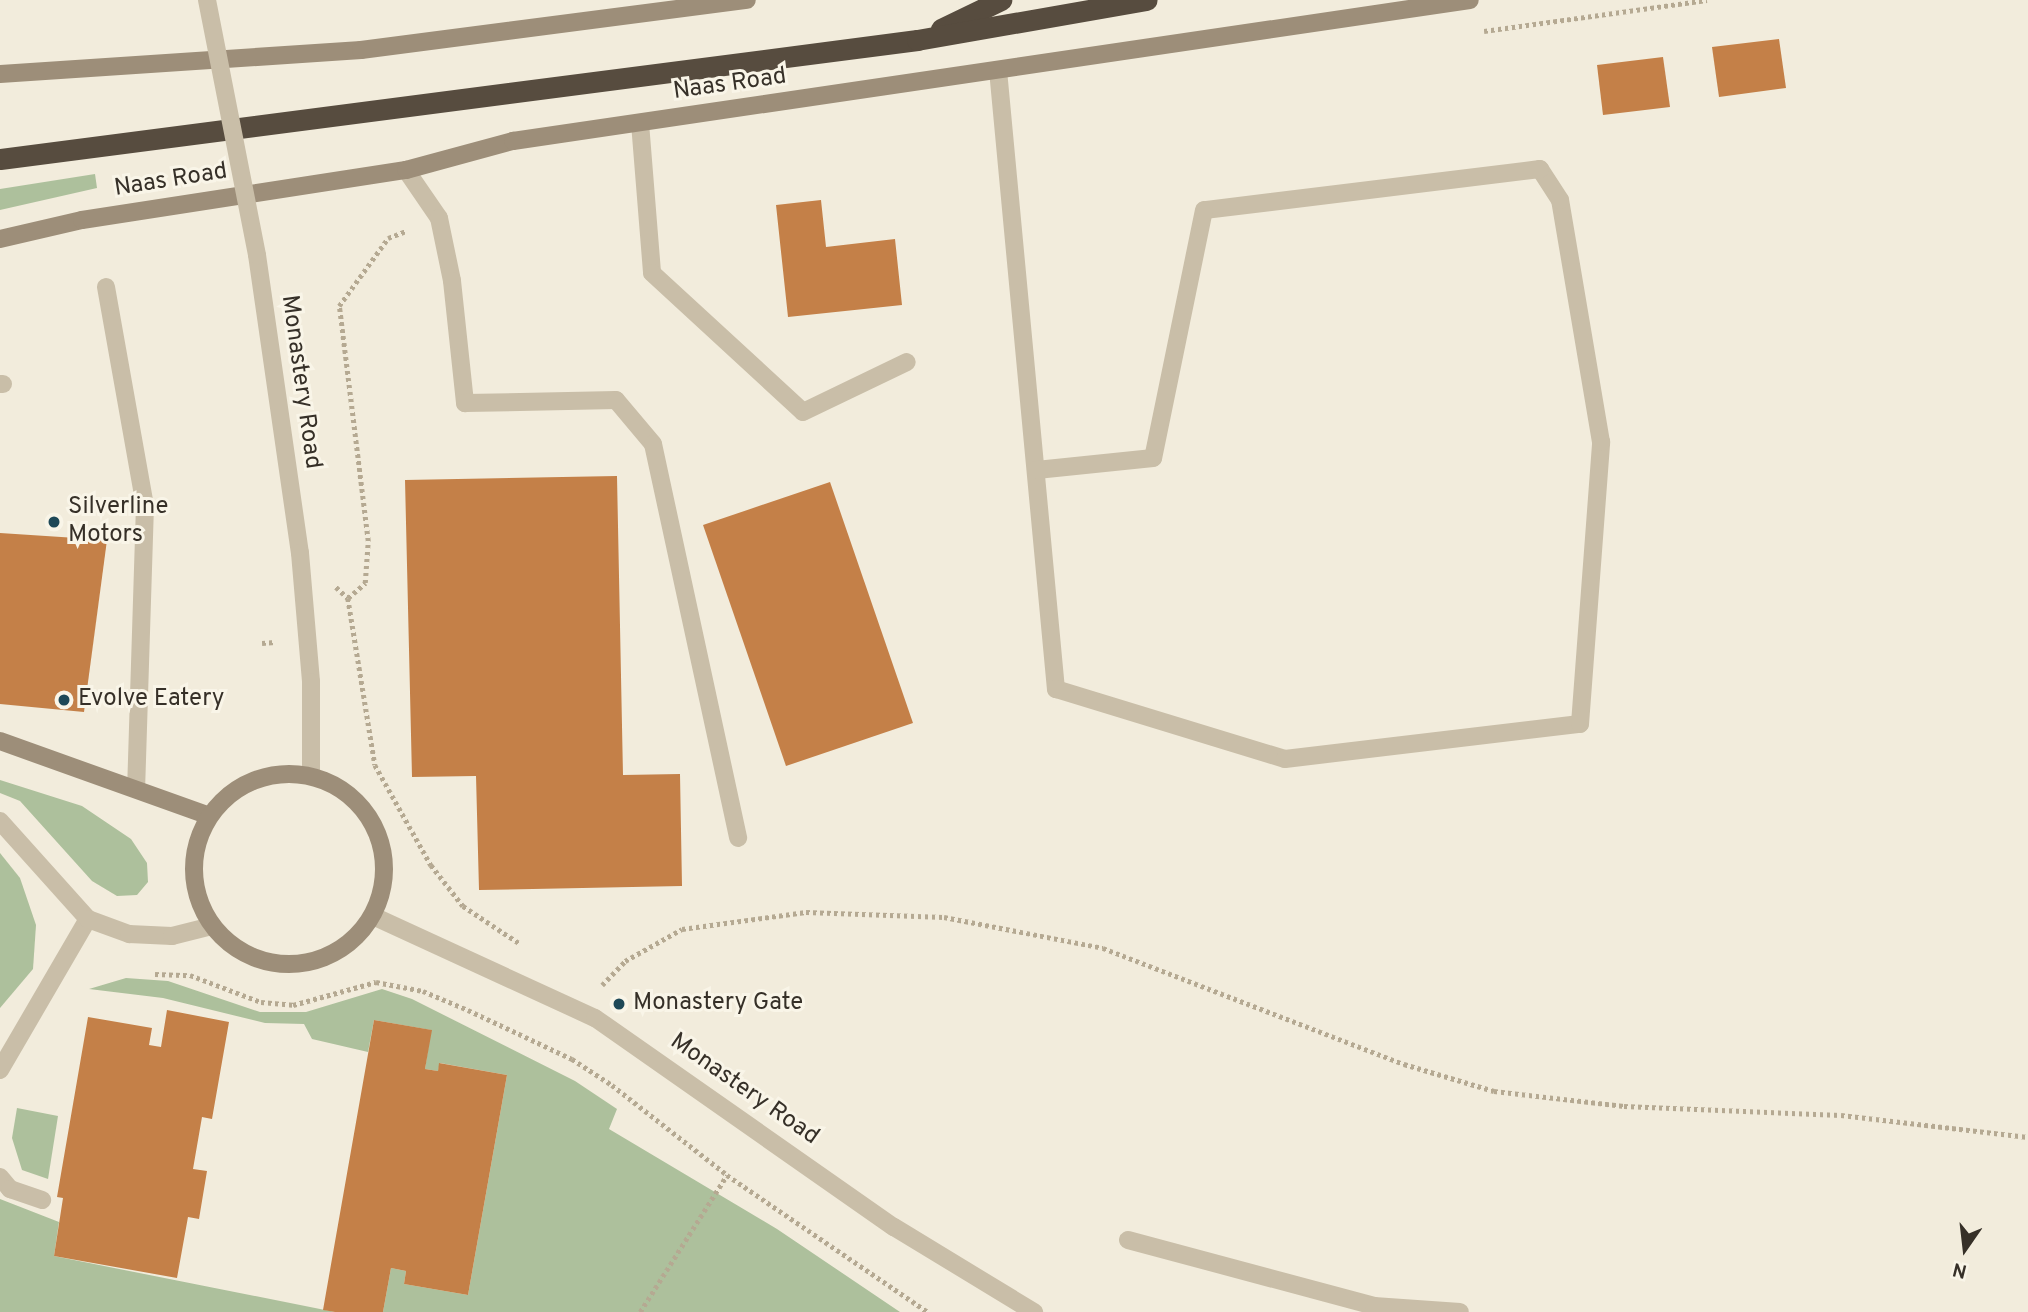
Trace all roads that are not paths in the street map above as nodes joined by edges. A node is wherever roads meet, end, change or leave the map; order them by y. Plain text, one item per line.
1 (207, 0) edge
2 (747, 0) edge
3 (1001, 0) edge
4 (1147, 0) edge
5 (1470, 0) edge
6 (917, 40) junction
7 (998, 70) junction
8 (0, 74) edge
9 (640, 123) junction
10 (0, 159) edge
11 (406, 170) junction
12 (0, 239) edge
13 (106, 287) dead end
14 (907, 362) dead end
15 (1037, 470) junction
16 (0, 741) edge
17 (311, 776) junction
18 (136, 786) junction
19 (209, 816) junction
20 (0, 821) edge
21 (738, 838) dead end
22 (373, 916) junction
23 (88, 919) junction
24 (212, 926) junction
25 (0, 1070) edge
26 (0, 1177) edge
27 (42, 1200) dead end
28 (1128, 1240) dead end
29 (1034, 1312) edge
30 (1460, 1312) edge

1 - 17 street, Monastery Road, bridge
2 - 8 main road
3 - 6 highway
4 - 6 highway
5 - 7 main road, Naas Road
6 - 10 highway
7 - 9 main road, Naas Road
7 - 15 street
9 - 11 main road, Naas Road
9 - 14 street
11 - 12 main road, Naas Road
11 - 21 street
13 - 18 street
15 - 15 street
16 - 18 main road
17 - 19 main road
17 - 22 main road
18 - 19 main road
19 - 24 main road
20 - 23 street
22 - 24 main road
22 - 29 street, Monastery Road
23 - 24 street
23 - 25 street
26 - 27 street
28 - 30 street

